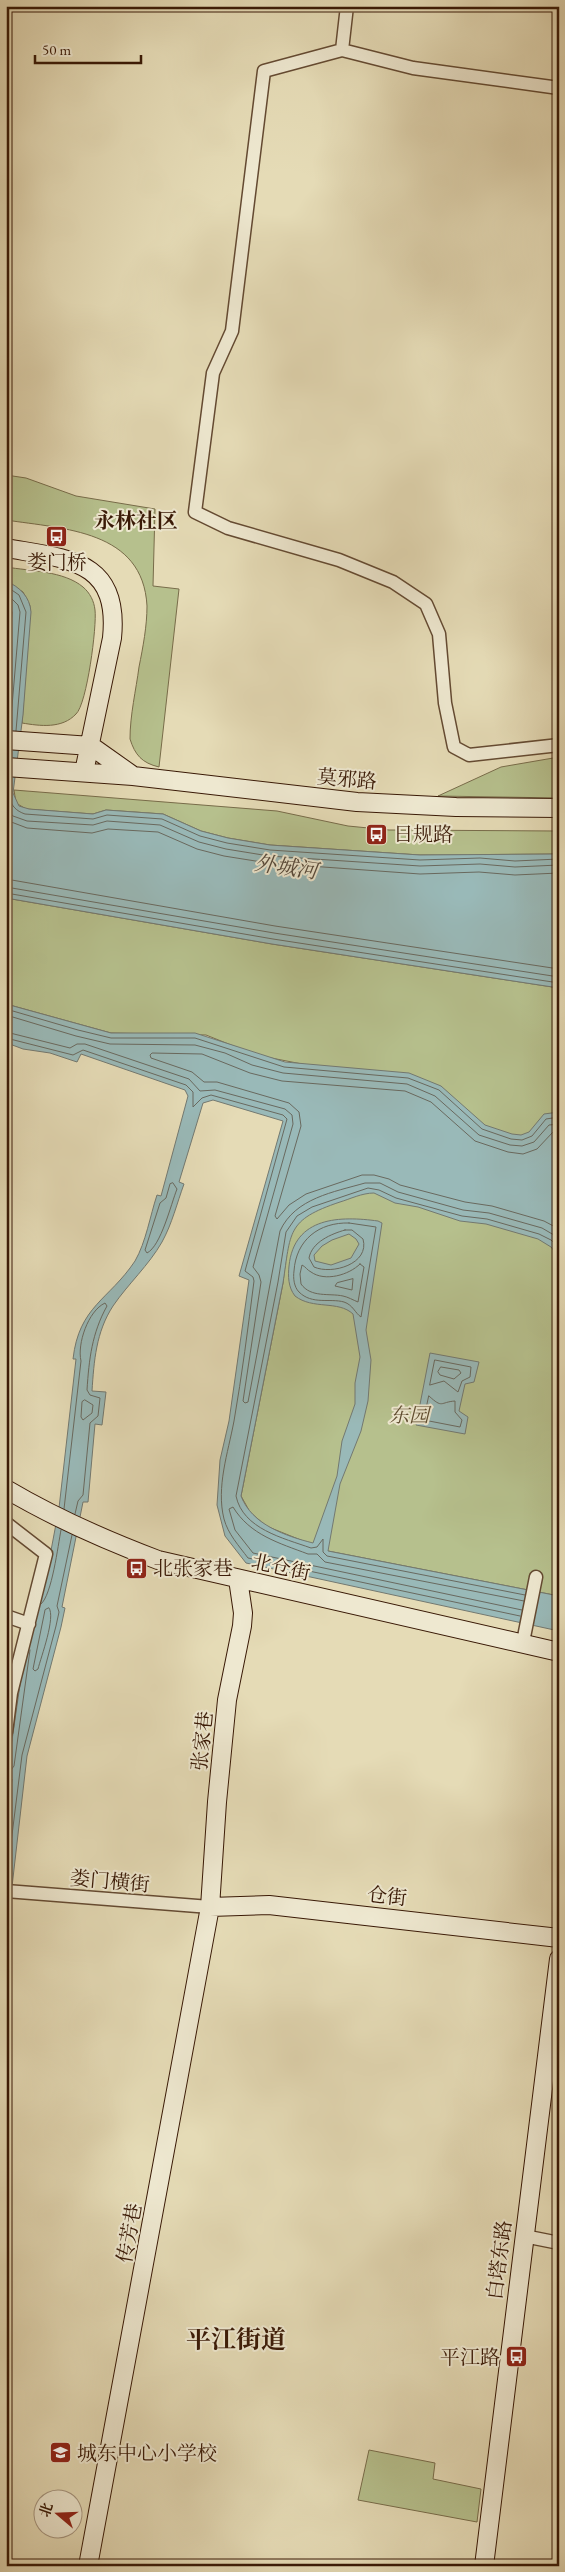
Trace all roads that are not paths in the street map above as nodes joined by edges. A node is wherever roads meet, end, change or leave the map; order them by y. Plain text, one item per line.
1 (347, 6) edge
2 (342, 50) junction
3 (559, 88) edge
4 (6, 548) edge
5 (6, 740) edge
6 (559, 745) edge
7 (91, 746) junction
8 (6, 767) edge
9 (84, 772) junction
10 (132, 776) junction
11 (559, 808) edge
12 (6, 1489) edge
13 (6, 1524) edge
14 (238, 1579) junction
15 (536, 1580) dead end
16 (6, 1616) edge
17 (29, 1624) junction
18 (525, 1634) junction
19 (559, 1652) edge
20 (6, 1732) edge
21 (11, 1891) edge
22 (210, 1907) junction
23 (559, 1938) edge
24 (559, 1959) edge
25 (524, 2236) junction
26 (559, 2243) edge
27 (88, 2566) edge
28 (484, 2566) edge

1 - 2 street
2 - 3 street
2 - 6 street
4 - 7 main road
5 - 7 main road
7 - 9 main road
7 - 10 main road, 莫邪路
8 - 9 main road, 莫邪路
9 - 10 main road, 莫邪路
10 - 11 main road, 莫邪路
12 - 14 main road, 北仓街
13 - 17 street
14 - 18 main road, 北仓街
14 - 22 main road, 张家巷
15 - 18 street
16 - 17 street
17 - 20 street
18 - 19 main road, 北仓街
21 - 22 street, 娄门横街
22 - 23 main road, 仓街
22 - 27 main road, 传芳巷
24 - 25 main road, 白塔东路
25 - 26 street
25 - 28 main road, 白塔东路

